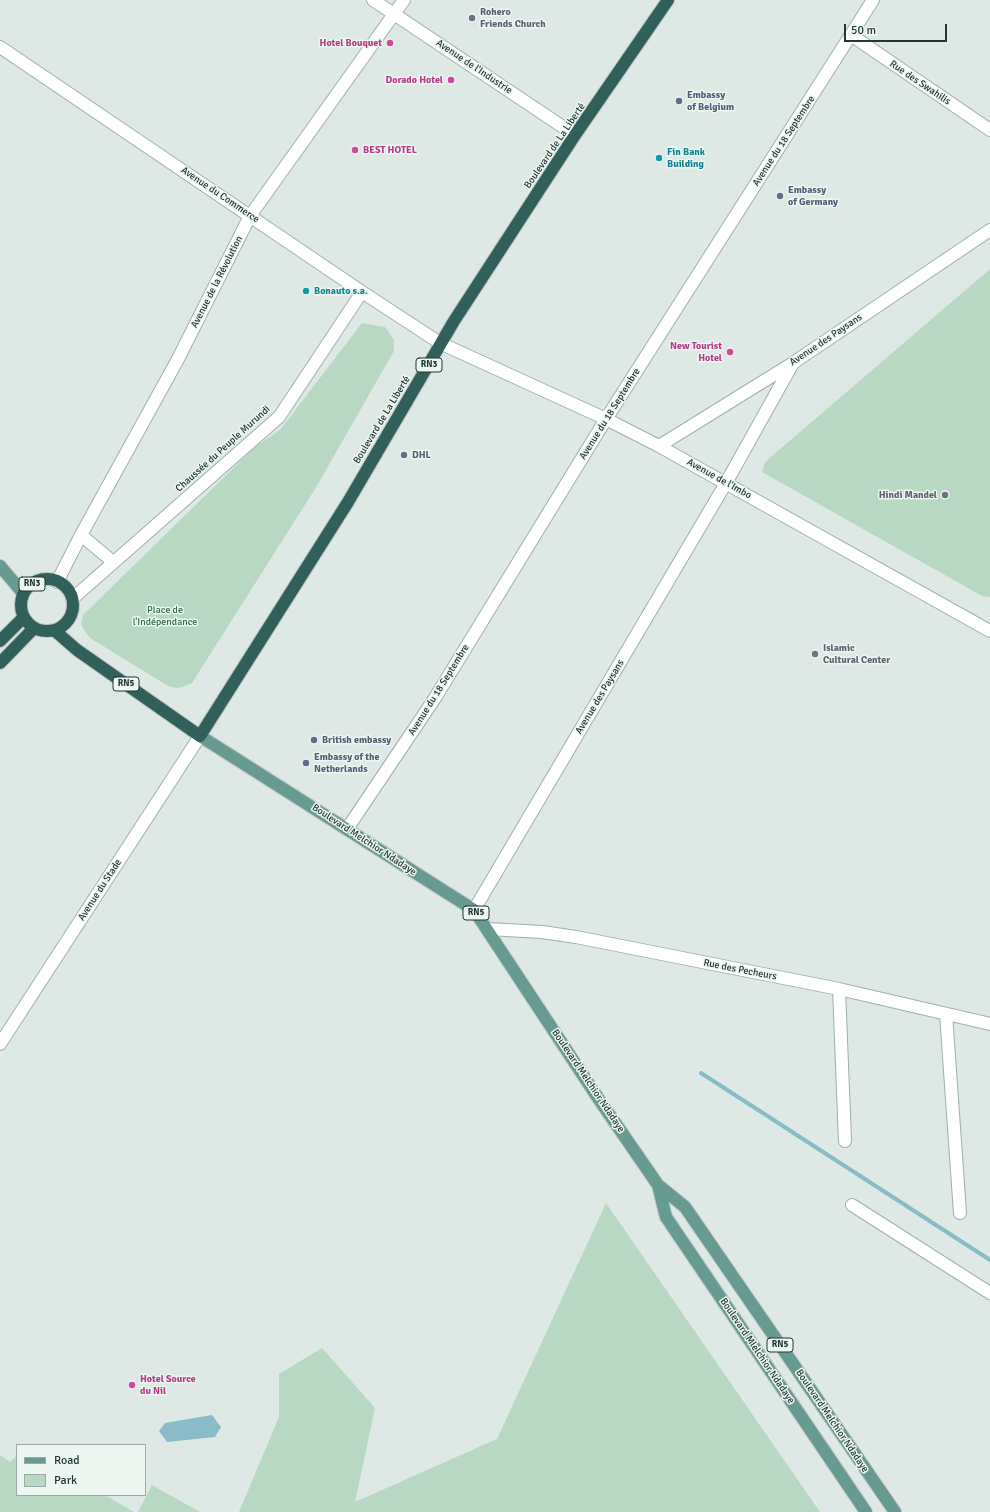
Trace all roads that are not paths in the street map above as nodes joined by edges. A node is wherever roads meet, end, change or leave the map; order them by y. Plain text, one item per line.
1 (373, 0) edge
2 (404, 0) edge
3 (668, 0) edge
4 (873, 0) edge
5 (394, 13) junction
6 (851, 35) junction
7 (0, 47) edge
8 (990, 130) edge
9 (576, 135) junction
10 (250, 216) junction
11 (990, 230) edge
12 (362, 292) junction
13 (440, 343) junction
14 (792, 363) junction
15 (606, 419) junction
16 (659, 446) junction
17 (726, 483) junction
18 (81, 535) junction
19 (113, 562) junction
20 (0, 566) edge
21 (57, 582) junction
22 (23, 593) junction
23 (72, 600) junction
24 (23, 618) junction
25 (34, 628) junction
26 (54, 630) junction
27 (990, 631) edge
28 (0, 641) edge
29 (0, 663) edge
30 (200, 736) junction
31 (347, 829) junction
32 (474, 910) junction
33 (488, 929) junction
34 (839, 990) junction
35 (946, 1014) junction
36 (990, 1024) edge
37 (0, 1044) edge
38 (846, 1141) dead end
39 (658, 1185) junction
40 (852, 1206) dead end
41 (960, 1213) dead end
42 (990, 1293) edge
43 (866, 1512) edge
44 (895, 1512) edge

1 - 5 street, Avenue de l'Industrie
2 - 5 street, Avenue de la Révolution
3 - 9 highway, Boulevard de La Liberté / RN3
4 - 6 street, Avenue du 18 Septembre
5 - 9 street, Avenue de l'Industrie
5 - 10 street, Avenue de la Révolution
6 - 8 street, Rue des Swahilis
6 - 15 street, Avenue du 18 Septembre
7 - 10 street, Avenue du Commerce
9 - 13 highway, Boulevard de La Liberté / RN3
10 - 12 street, Avenue du Commerce
10 - 18 street, Avenue de la Révolution
11 - 14 street, Avenue des Paysans
12 - 13 street, Avenue du Commerce
12 - 19 street, Chaussée du Peuple Murundi
13 - 15 street, Avenue de l'Imbo
13 - 30 highway, Boulevard de La Liberté / RN3
14 - 16 street, Avenue des Paysans
14 - 17 street, Avenue des Paysans
15 - 16 street, Avenue de l'Imbo
15 - 31 street, Avenue du 18 Septembre
16 - 17 street, Avenue de l'Imbo
17 - 27 street, Avenue de l'Imbo
17 - 32 street, Avenue des Paysans
18 - 19 street
18 - 21 street, Avenue de la Révolution
19 - 23 street, Chaussée du Peuple Murundi
20 - 22 main road
21 - 22 highway, RN3
21 - 23 highway, RN3
22 - 24 highway, RN3
23 - 26 highway
24 - 25 highway
24 - 28 highway
25 - 26 highway
25 - 29 highway
26 - 30 highway, RN5
30 - 31 main road, Boulevard Melchior Ndadaye / RN5
30 - 37 street, Avenue du Stade
31 - 32 main road, Boulevard Melchior Ndadaye / RN5
32 - 33 main road, Boulevard Melchior Ndadaye / RN5
33 - 34 street, Rue des Pecheurs
33 - 39 main road, Boulevard Melchior Ndadaye / RN5
34 - 35 street, Rue des Pecheurs
34 - 38 street
35 - 36 street, Rue des Pecheurs
35 - 41 street
39 - 43 main road, Boulevard Mlelchior Ndadaye / RN5
39 - 44 main road, Boulevard Melchior Ndadaye / RN5
40 - 42 street

